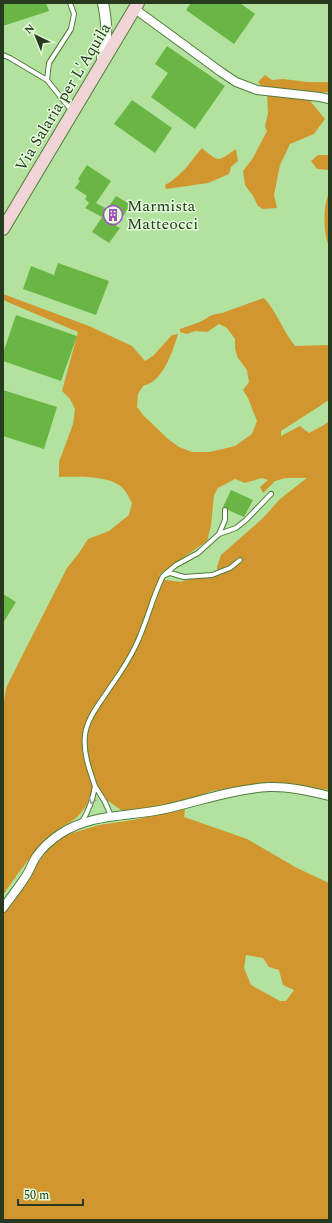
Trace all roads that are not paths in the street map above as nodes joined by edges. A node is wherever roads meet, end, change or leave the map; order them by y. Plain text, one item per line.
1 (70, 3) edge
2 (103, 3) edge
3 (137, 6) edge
4 (3, 55) edge
5 (98, 70) junction
6 (47, 80) junction
7 (329, 99) edge
8 (73, 112) junction
9 (3, 229) edge
10 (271, 494) dead end
11 (225, 510) dead end
12 (219, 534) junction
13 (240, 560) dead end
14 (163, 576) junction
15 (95, 786) junction
16 (329, 796) edge
17 (111, 816) junction
18 (82, 822) junction
19 (3, 908) edge

1 - 6 lane
2 - 5 street
3 - 5 main road, Via Salaria per L'Aquila
3 - 7 street
4 - 6 lane
5 - 8 main road, Via Salaria per L'Aquila
6 - 8 lane
8 - 9 main road, Via Salaria per L'Aquila
10 - 12 lane
11 - 12 lane
12 - 14 lane
13 - 14 lane
14 - 15 lane
15 - 17 lane
15 -> 18 lane
16 - 17 street
17 - 18 street
18 - 19 street

